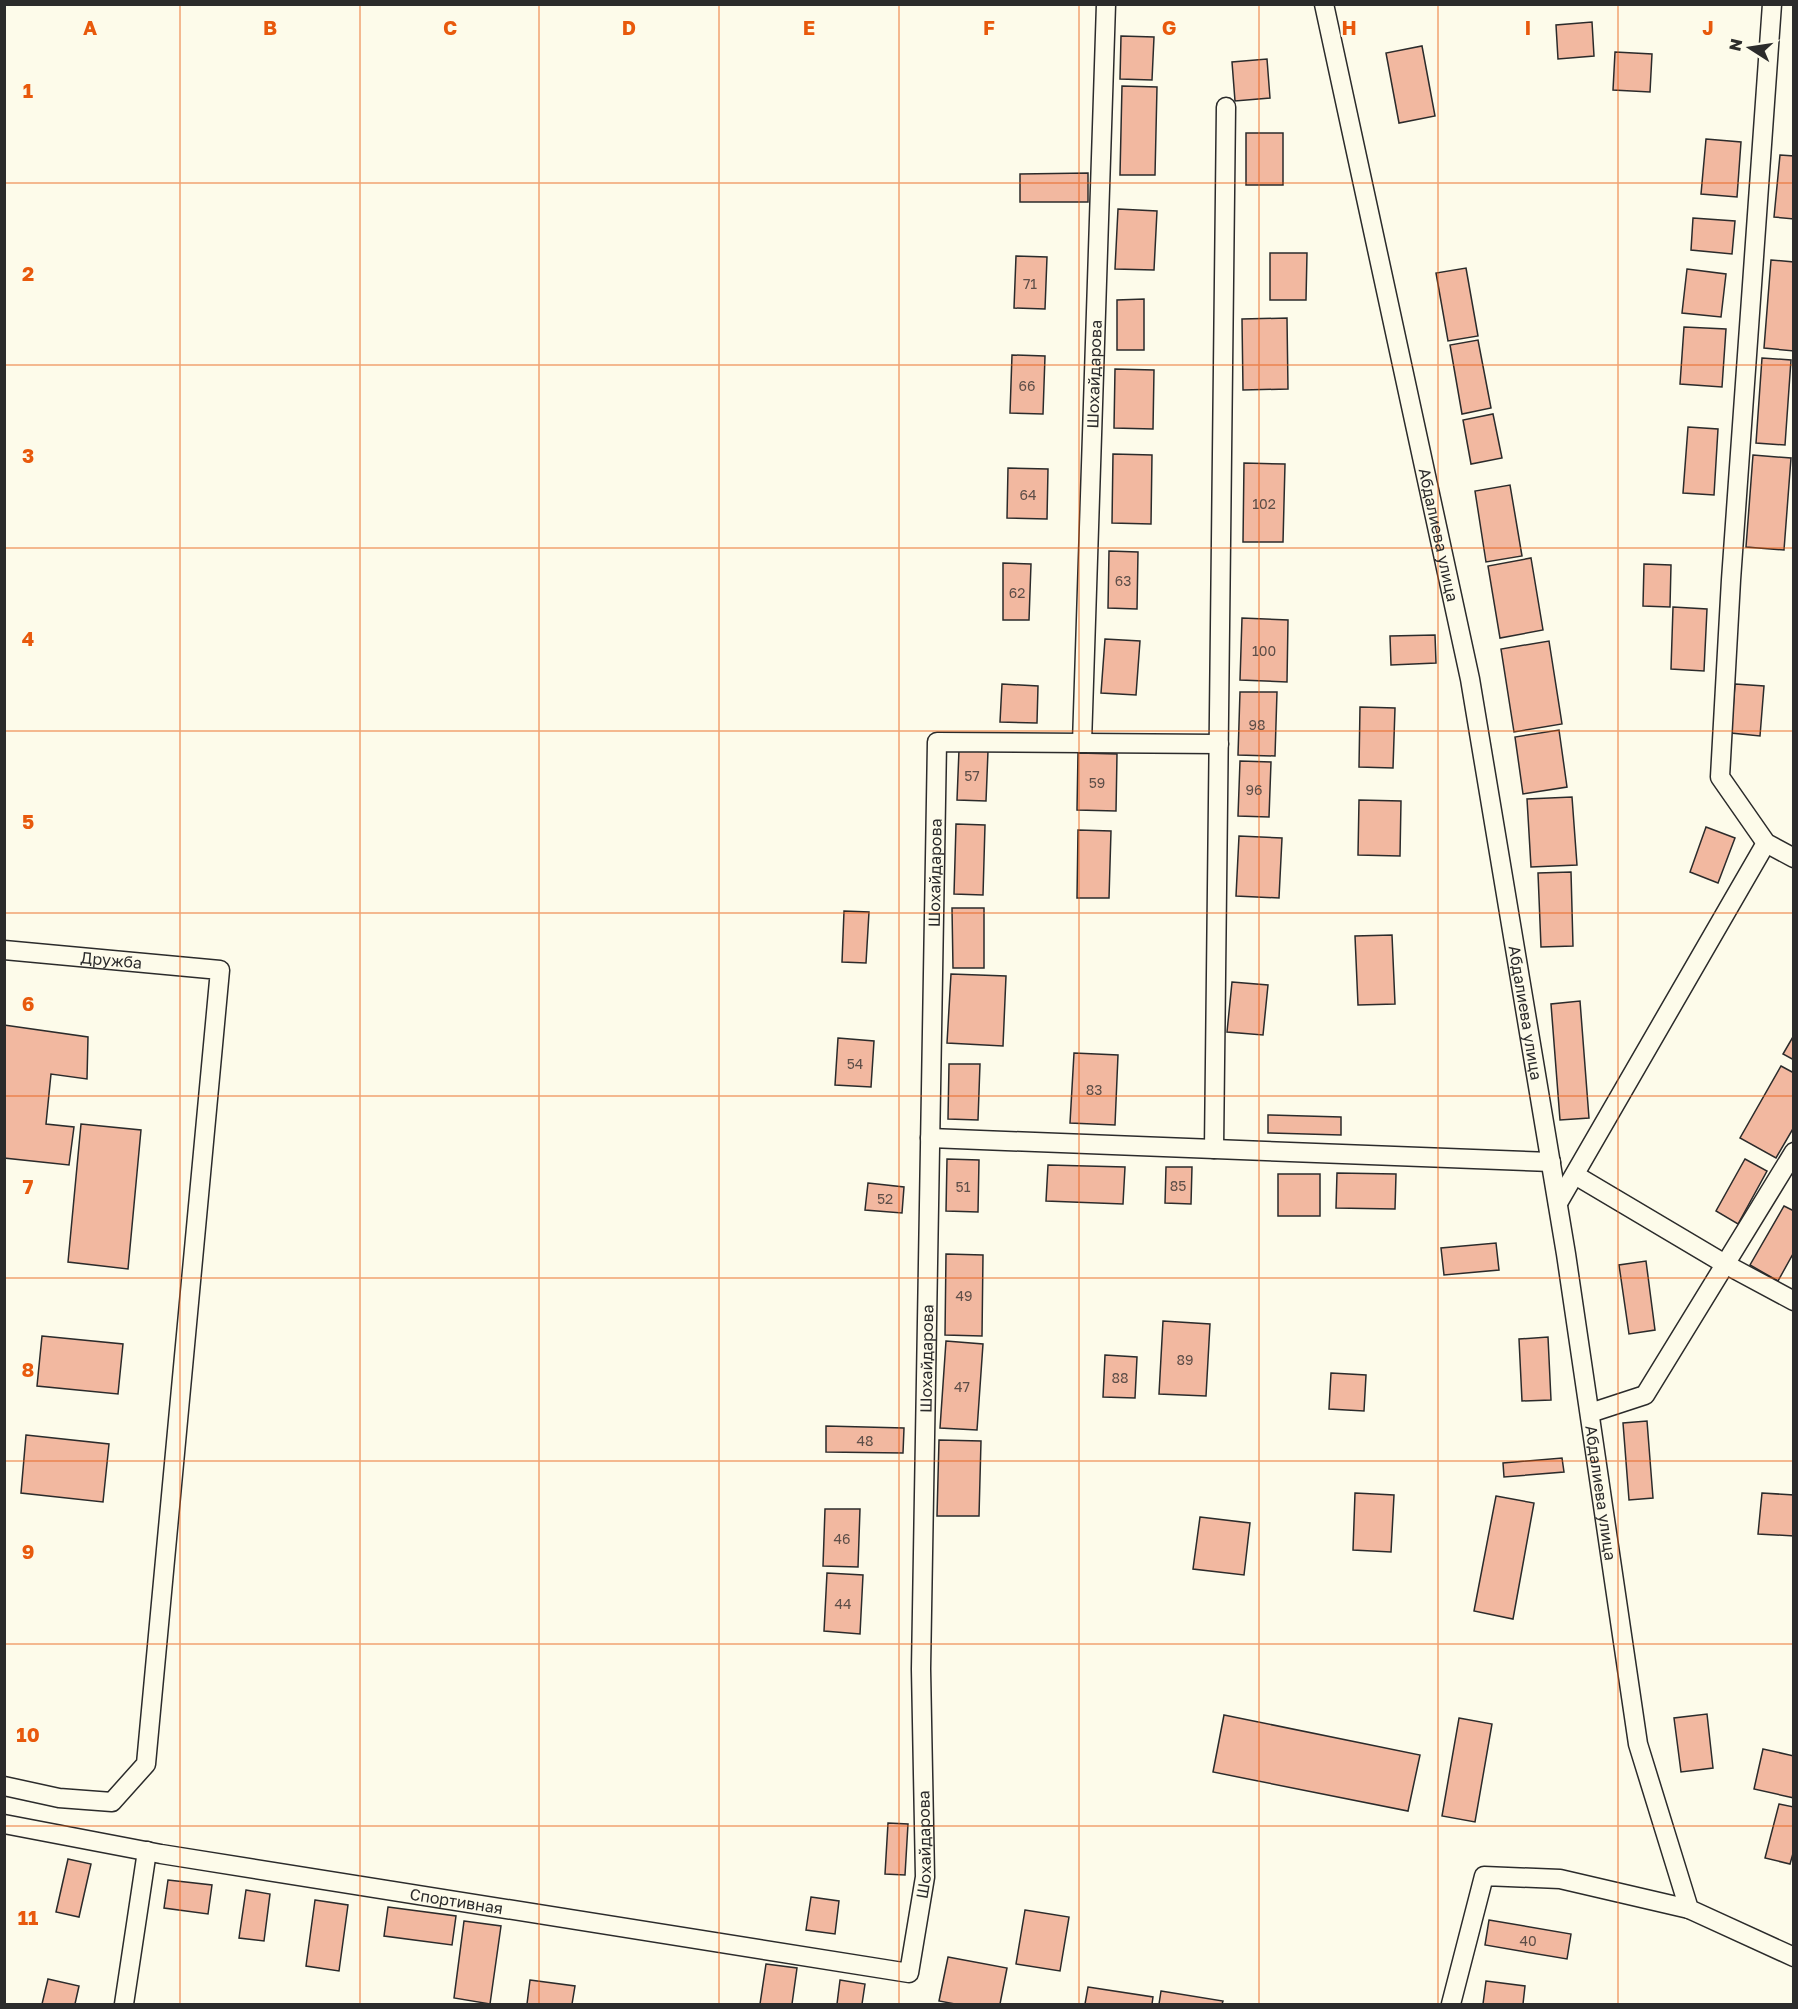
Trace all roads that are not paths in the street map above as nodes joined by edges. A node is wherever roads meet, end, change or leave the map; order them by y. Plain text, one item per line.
1 (1106, 4) edge
2 (1323, 4) edge
3 (1772, 4) edge
4 (1226, 107) dead end
5 (1082, 743) junction
6 (1219, 744) junction
7 (1766, 843) junction
8 (1794, 858) edge
9 (4, 950) edge
10 (930, 1138) junction
11 (1214, 1149) junction
12 (1794, 1152) edge
13 (1551, 1162) junction
14 (1575, 1175) junction
15 (1558, 1203) junction
16 (1725, 1264) junction
17 (1794, 1301) edge
18 (1590, 1413) junction
19 (4, 1786) edge
20 (4, 1824) edge
21 (147, 1851) junction
22 (1689, 1909) junction
23 (1794, 1957) edge
24 (909, 1973) joint
25 (124, 2004) edge
26 (1451, 2004) edge

1 - 5 street, Шохайдарова
2 - 13 street, Абдалиева улица
3 - 7 street
4 - 6 street
5 - 6 street
5 - 10 street, Шохайдарова
6 - 11 street
7 - 8 street
7 - 14 street
9 - 19 street, Дружба
10 - 11 street
10 - 24 street, Шохайдарова
11 - 13 street
12 - 16 street
13 - 15 street, Абдалиева улица
14 - 15 street
14 - 16 street
15 - 18 street, Абдалиева улица
16 - 17 street
16 - 18 street
18 - 22 street, Абдалиева улица
20 - 21 street, Спортивная
21 - 24 street, Спортивная
21 - 25 street
22 - 23 street
22 - 26 street

